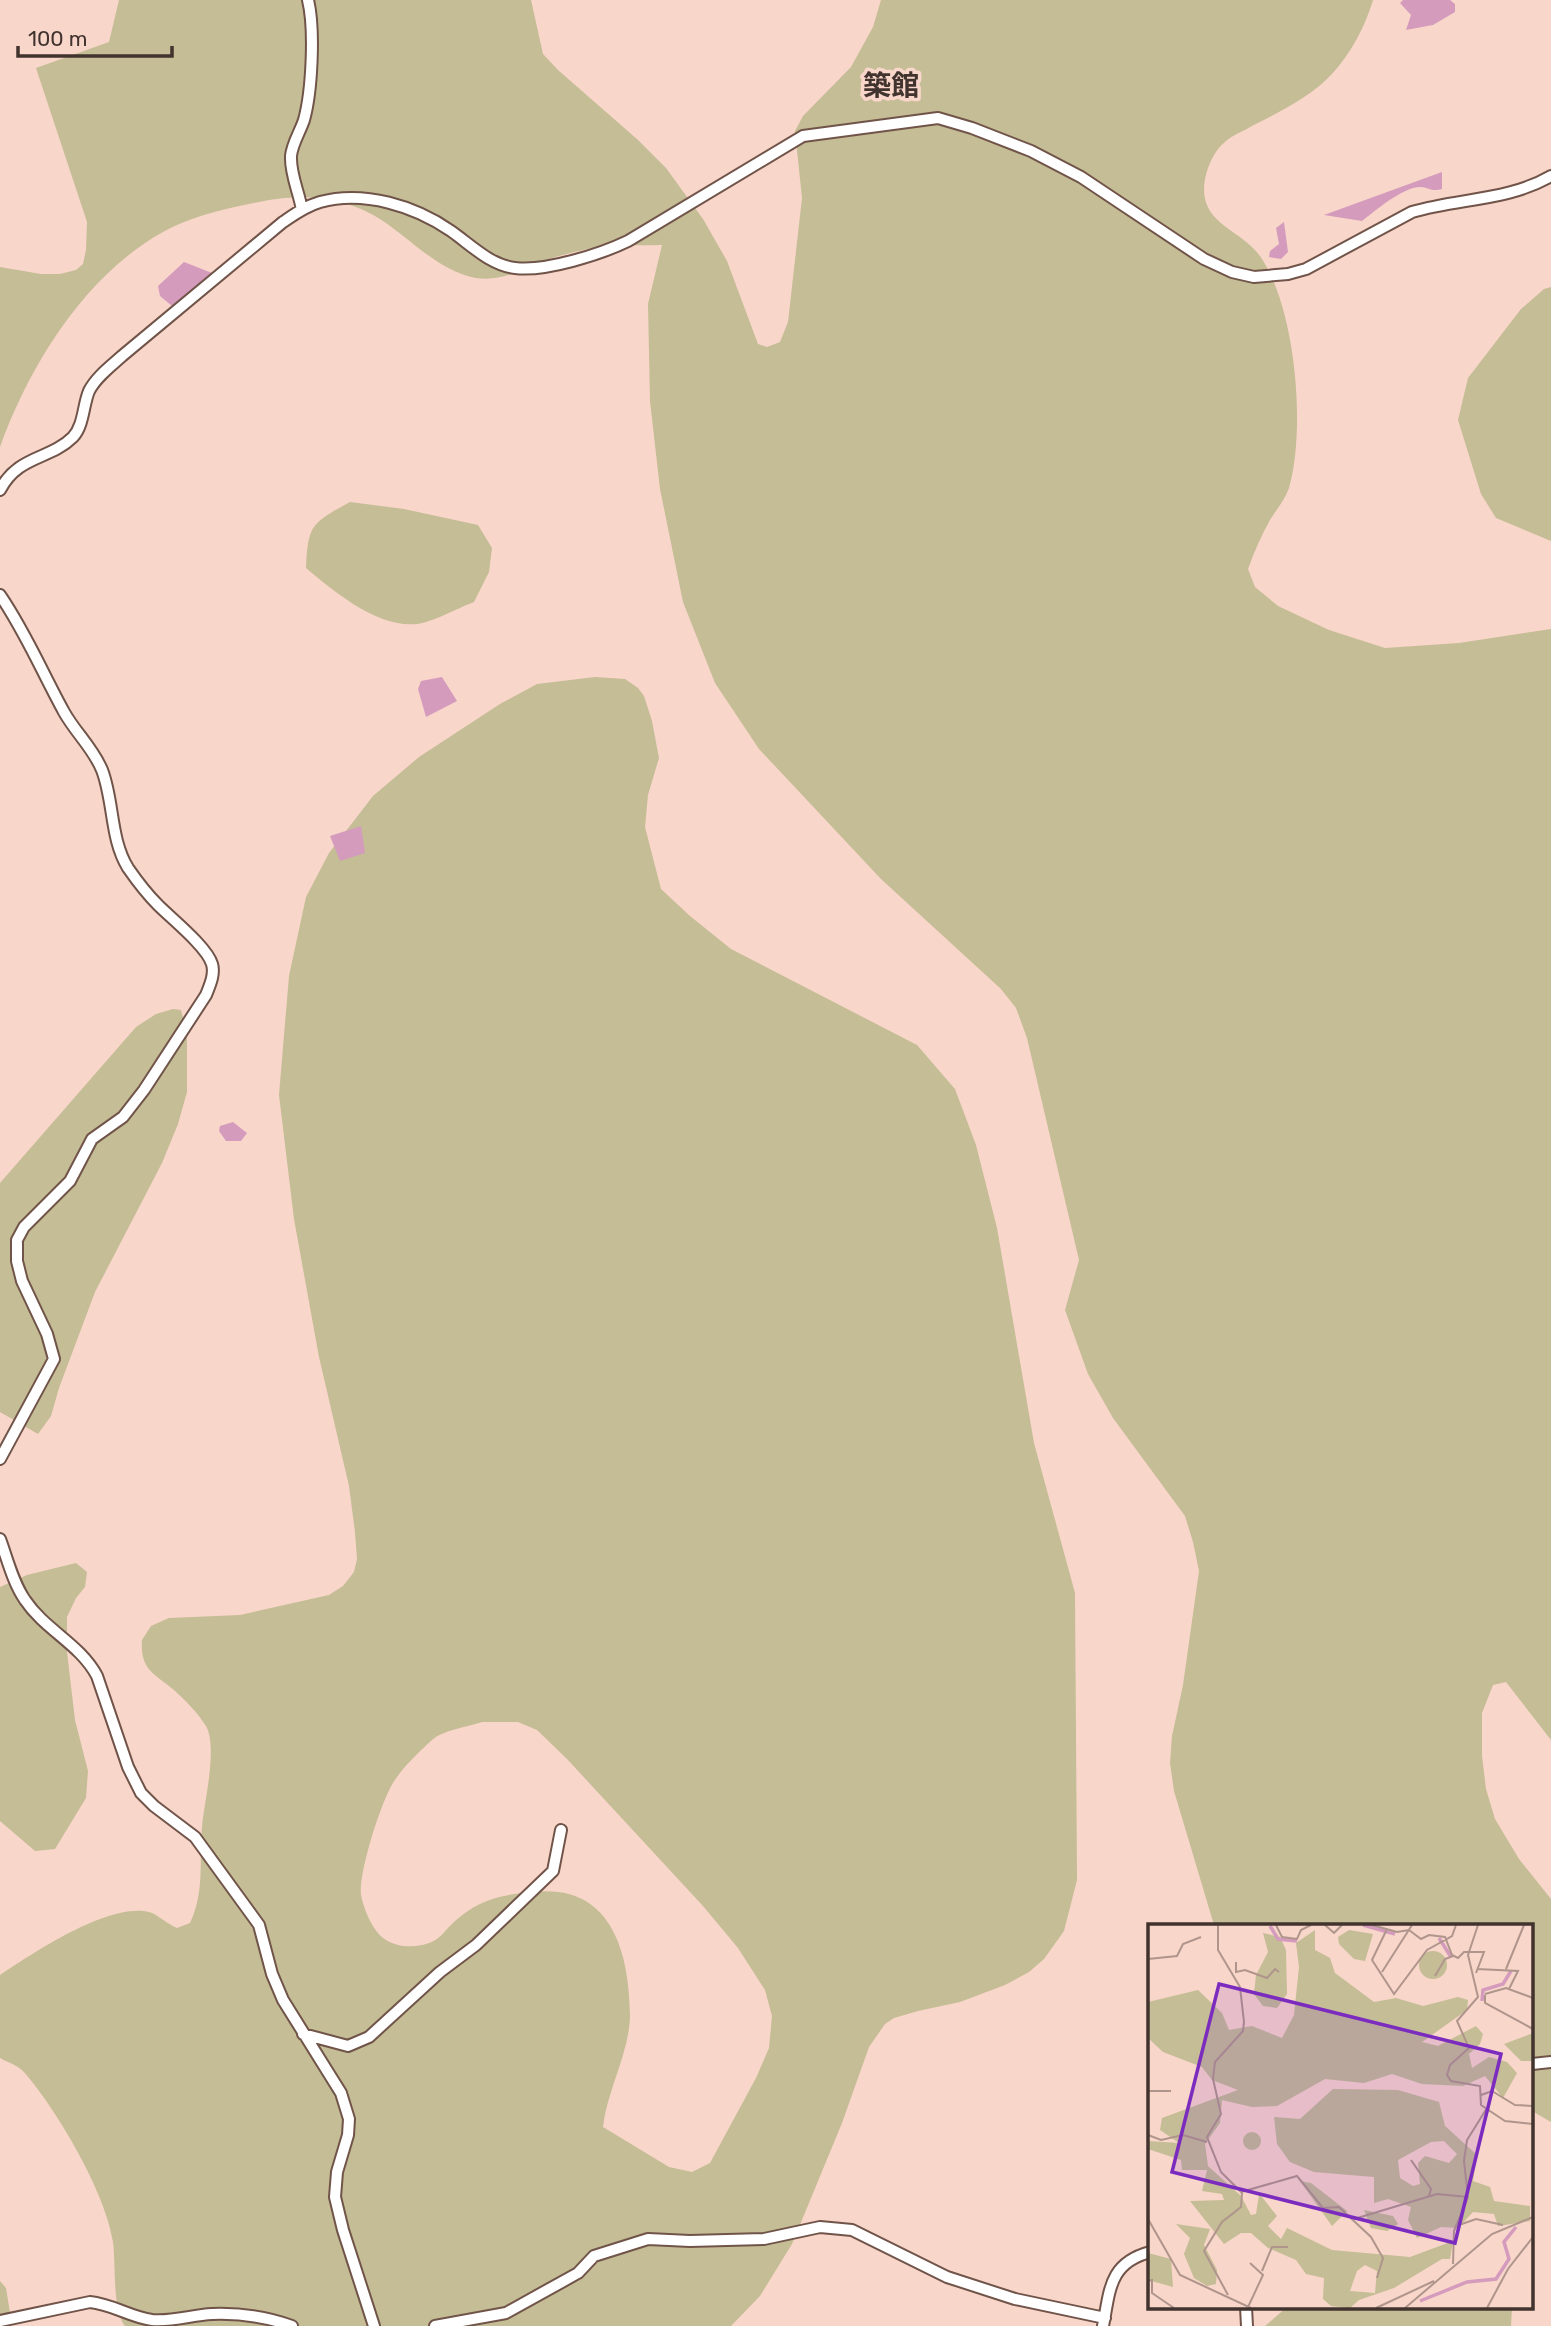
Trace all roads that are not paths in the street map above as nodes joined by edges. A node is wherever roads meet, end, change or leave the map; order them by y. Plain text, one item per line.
1 (307, 0) edge
2 (1551, 176) edge
3 (302, 210) junction
4 (0, 490) edge
5 (0, 595) edge
6 (0, 1459) edge
7 (0, 1539) edge
8 (561, 1830) dead end
9 (303, 2034) junction
10 (1148, 2253) edge
11 (1246, 2308) edge
12 (0, 2320) edge
13 (143, 2322) edge
14 (1104, 2322) edge
15 (292, 2326) edge
16 (374, 2326) edge
17 (435, 2326) edge
18 (1247, 2326) edge

1 - 3 street
2 - 3 street
3 - 4 street
5 - 6 street
7 - 9 street
8 - 9 street
9 - 16 street
10 - 14 street
11 - 18 street
12 - 13 street
13 - 15 street
14 - 17 street

